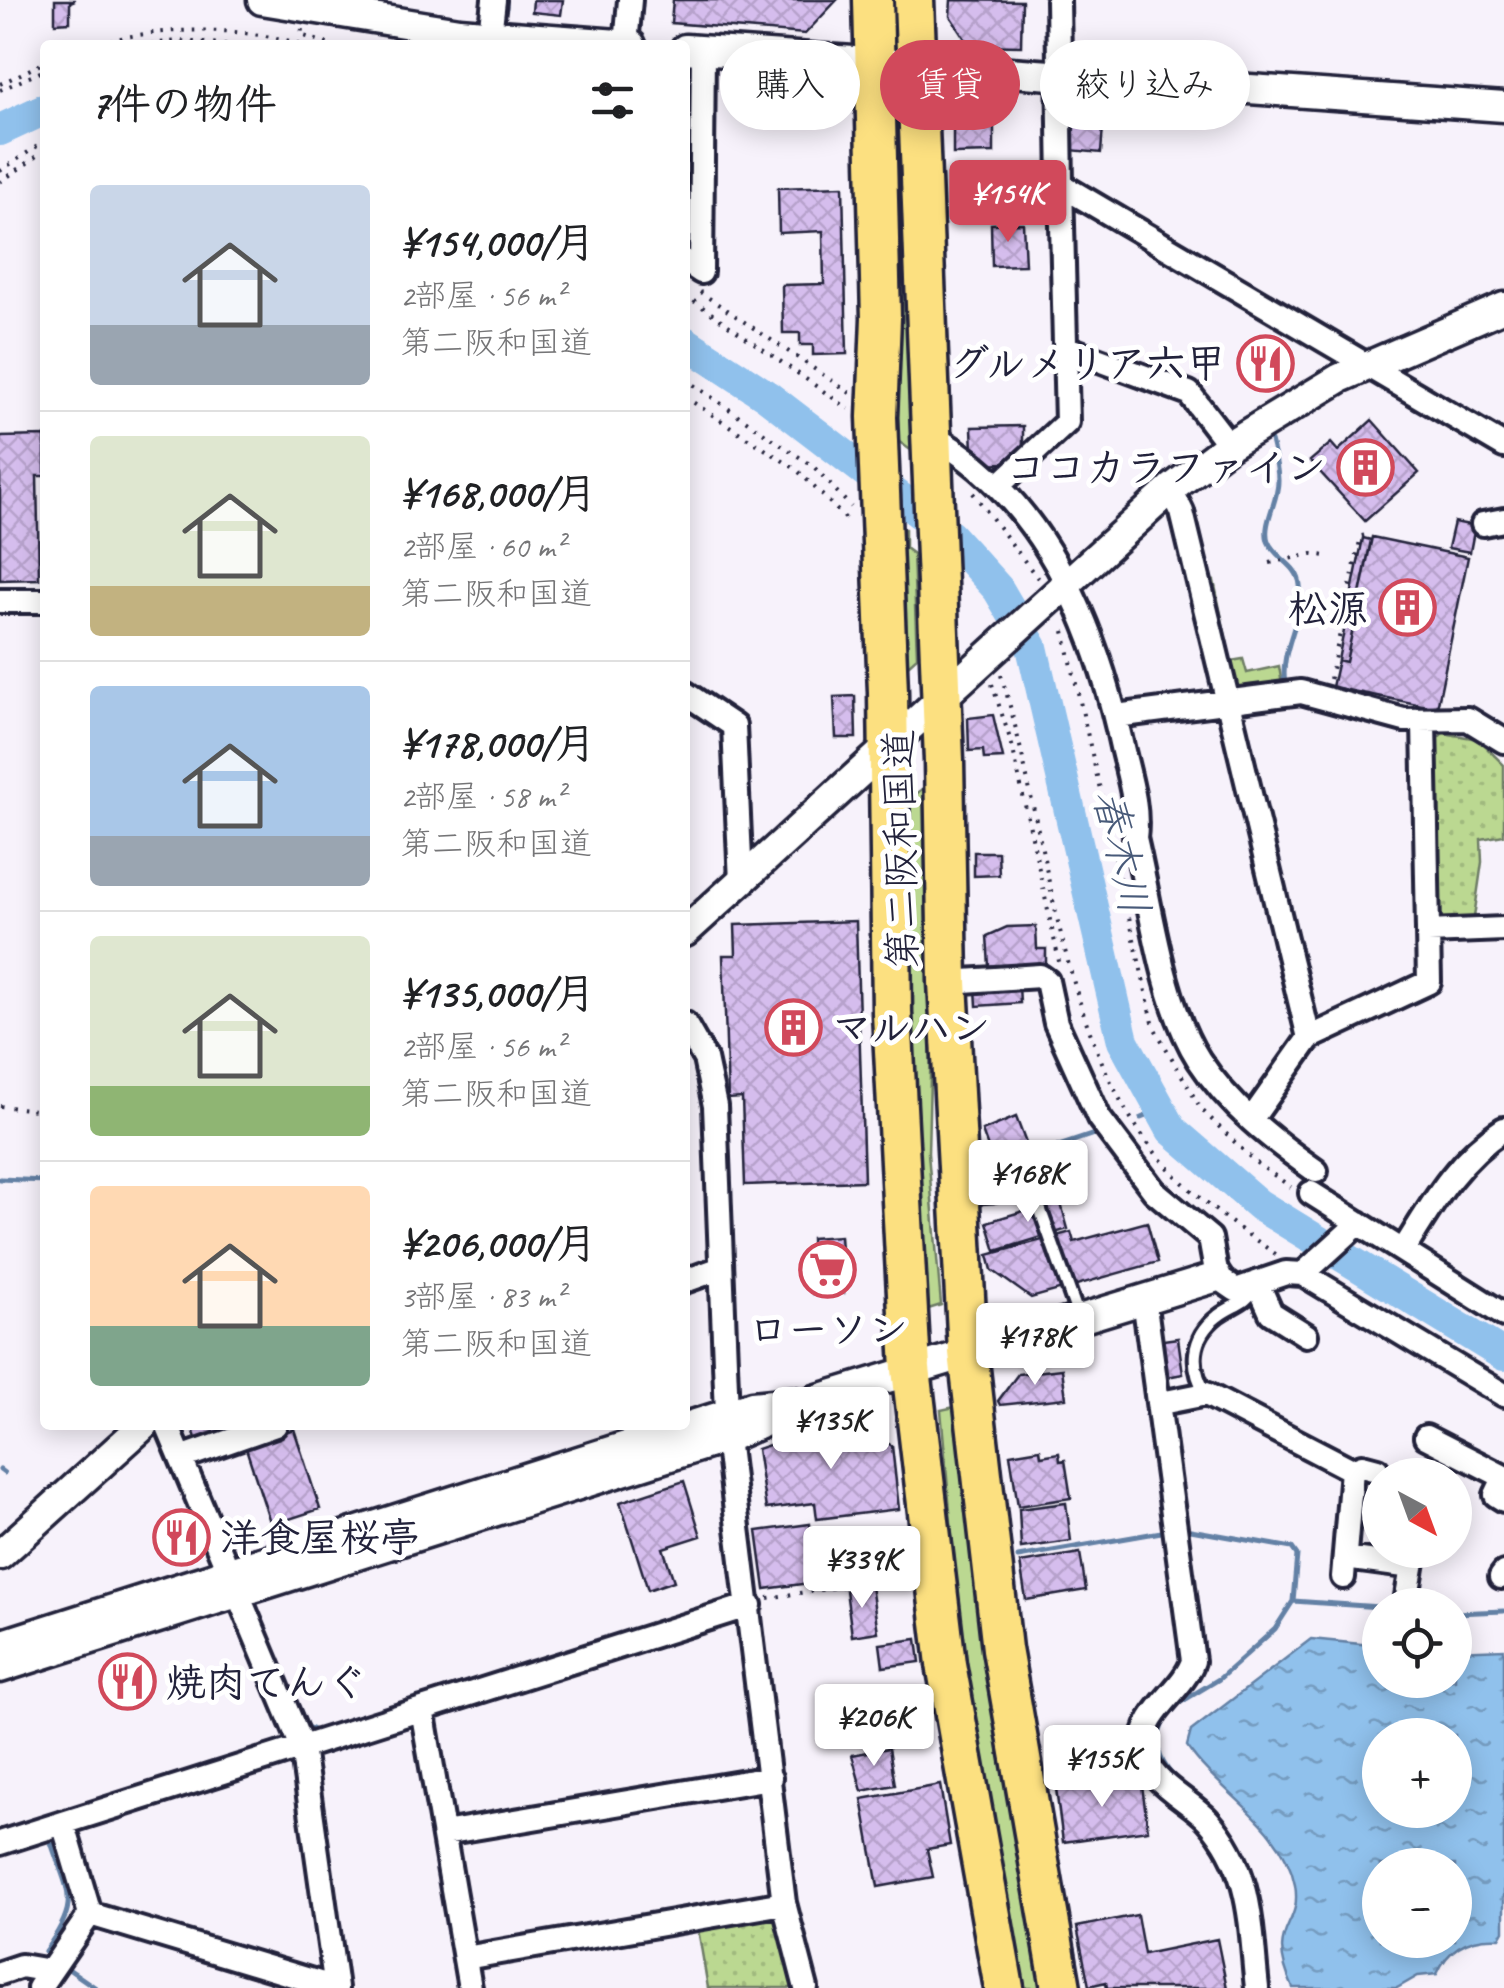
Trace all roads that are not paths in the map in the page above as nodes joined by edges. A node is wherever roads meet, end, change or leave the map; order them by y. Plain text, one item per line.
1 (262, 0) edge
2 (494, 0) edge
3 (630, 0) edge
4 (873, 0) edge
5 (914, 0) edge
6 (1058, 0) edge
7 (489, 40) edge
8 (628, 40) edge
9 (915, 40) edge
10 (1057, 40) edge
11 (694, 50) edge
12 (874, 62) junction
13 (880, 62) edge
14 (1250, 89) edge
15 (1504, 107) edge
16 (919, 130) edge
17 (1058, 130) edge
18 (1061, 185) junction
19 (690, 264) edge
20 (1504, 307) edge
21 (1067, 348) junction
22 (1366, 365) junction
23 (1229, 445) junction
24 (1504, 446) edge
25 (931, 450) junction
26 (998, 486) junction
27 (1171, 490) junction
28 (1054, 592) junction
29 (0, 601) edge
30 (40, 601) edge
31 (690, 697) edge
32 (941, 700) junction
33 (1228, 702) junction
34 (1424, 722) junction
35 (1107, 724) junction
36 (1504, 740) edge
37 (888, 750) junction
38 (741, 882) junction
39 (690, 928) edge
40 (1504, 929) edge
41 (1428, 932) junction
42 (948, 982) junction
43 (690, 1035) edge
44 (1309, 1038) junction
45 (1240, 1122) junction
46 (1504, 1129) edge
47 (960, 1198) junction
48 (1355, 1227) junction
49 (1403, 1251) junction
50 (720, 1268) junction
51 (1307, 1270) junction
52 (1217, 1277) junction
53 (690, 1279) edge
54 (1258, 1284) junction
55 (1144, 1298) junction
56 (1504, 1314) edge
57 (1079, 1318) junction
58 (1306, 1335) dead end
59 (968, 1352) junction
60 (911, 1369) junction
61 (1206, 1394) junction
62 (1504, 1395) edge
63 (1161, 1403) junction
64 (727, 1426) junction
65 (138, 1430) edge
66 (169, 1430) edge
67 (261, 1430) edge
68 (1426, 1437) dead end
69 (180, 1458) junction
70 (1362, 1466) edge
71 (1352, 1470) junction
72 (1504, 1478) edge
73 (1504, 1500) edge
74 (0, 1555) edge
75 (1362, 1565) edge
76 (234, 1583) junction
77 (750, 1605) junction
78 (0, 1646) edge
79 (0, 1668) edge
80 (422, 1709) junction
81 (302, 1747) junction
82 (770, 1778) junction
83 (63, 1823) junction
84 (444, 1833) junction
85 (0, 1843) edge
86 (784, 1903) junction
87 (90, 1914) junction
88 (465, 1958) junction
89 (0, 1973) edge
90 (45, 1980) edge
91 (336, 1988) edge
92 (470, 1988) edge
93 (806, 1988) edge
94 (1004, 1988) edge
95 (1061, 1988) edge
96 (1257, 1988) edge

1 - 7 street
2 - 7 street
3 - 8 street
4 - 12 highway, 第二阪和国道
5 - 9 highway, 第二阪和国道
6 - 10 street
11 - 12 street
11 - 19 street
12 - 13 street
12 - 37 highway, 第二阪和国道
14 - 15 street
16 - 25 highway, 第二阪和国道
17 - 18 street
18 - 21 street
18 - 22 street
20 - 22 street
21 - 23 street
21 - 26 street
22 - 23 street
22 - 24 street
23 - 27 street
25 - 26 street
25 - 32 highway, 第二阪和国道
26 - 28 street
27 - 28 street
27 - 33 street
28 - 32 street
28 - 35 street
29 - 30 street
31 - 38 street
32 - 37 street
32 - 42 highway, 第二阪和国道
33 - 34 street
33 - 35 street
33 - 44 street
34 - 36 street
34 - 41 street
35 - 45 street
37 - 38 street
37 - 60 highway, 第二阪和国道
38 - 39 street
40 - 41 street
41 - 44 street
42 - 47 highway, 第二阪和国道
42 - 52 street
43 - 50 street
44 - 45 street
45 - 48 street
46 - 49 street
47 - 57 lane
47 - 59 highway, 第二阪和国道
48 - 49 street
48 - 51 street
49 - 56 street
50 - 53 street
50 - 64 street
51 - 54 street
51 - 62 street
52 - 54 street
52 - 55 street
54 - 58 street
54 - 61 lane
55 - 57 street
55 - 63 street
57 - 59 street
59 - 60 street
59 - 95 highway, 第二阪和国道
60 - 64 street
60 - 94 highway, 第二阪和国道
61 - 63 street
61 - 71 street
63 - 96 street
64 - 76 street
64 - 77 street
65 - 74 street
66 - 69 street
67 - 69 street
68 - 72 street
69 - 76 street
70 - 71 street
71 - 75 street
72 - 73 street
76 - 78 street
76 - 79 street
76 - 81 street
77 - 80 street
77 - 82 street
80 - 81 street
80 - 84 street
81 - 83 street
81 - 91 street
82 - 84 street
82 - 86 street
83 - 85 street
83 - 87 street
84 - 88 street
86 - 88 street
86 - 93 street
87 - 90 street
87 - 91 street
88 - 92 street
89 - 90 street

